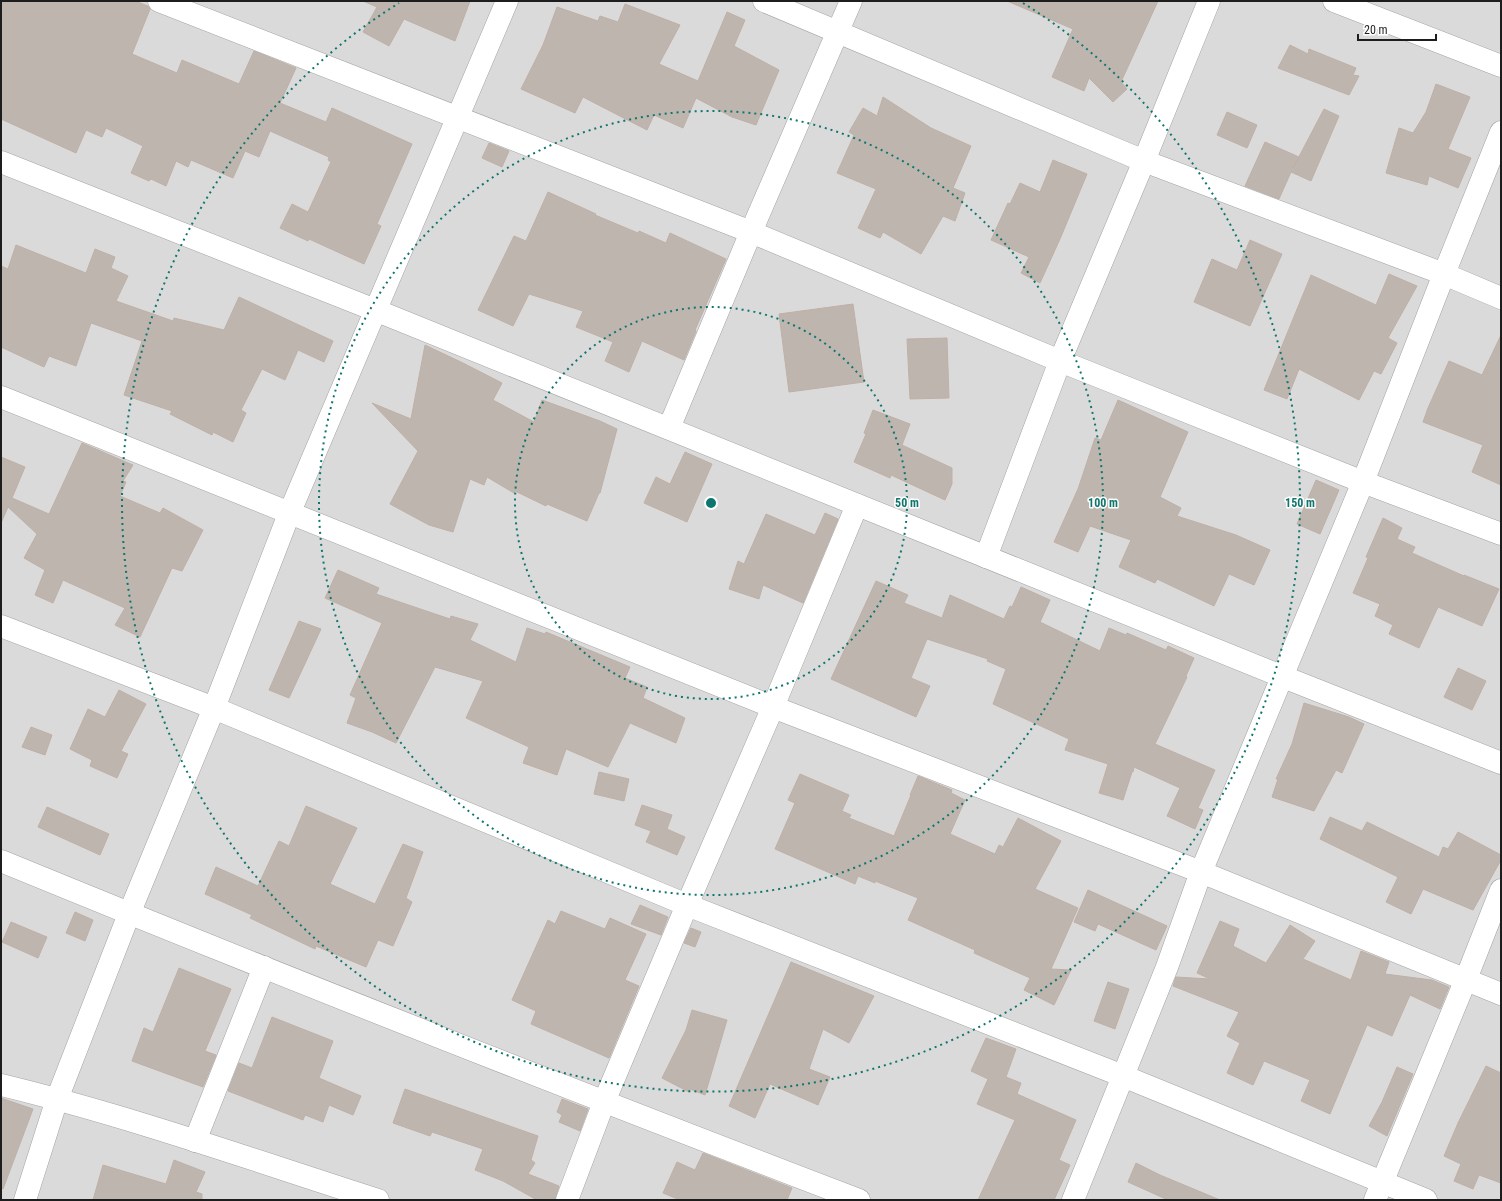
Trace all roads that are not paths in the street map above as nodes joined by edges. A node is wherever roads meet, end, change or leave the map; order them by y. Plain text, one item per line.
1 (159, 1) edge
2 (507, 1) edge
3 (764, 1) edge
4 (851, 1) edge
5 (1209, 1) edge
6 (1334, 1) edge
7 (837, 32) junction
8 (1501, 66) edge
9 (457, 117) junction
10 (1501, 132) edge
11 (1144, 161) junction
12 (1, 162) edge
13 (751, 232) junction
14 (1444, 274) junction
15 (1501, 298) edge
16 (375, 310) junction
17 (1060, 361) junction
18 (1, 397) edge
19 (669, 428) junction
20 (1363, 482) junction
21 (857, 505) junction
22 (289, 514) junction
23 (1501, 534) edge
24 (986, 557) junction
25 (1, 626) edge
26 (1282, 676) junction
27 (773, 707) junction
28 (214, 708) junction
29 (1501, 763) edge
30 (1, 861) edge
31 (1201, 872) junction
32 (1501, 890) edge
33 (687, 905) junction
34 (129, 914) junction
35 (264, 967) junction
36 (1466, 979) junction
37 (1501, 994) edge
38 (1123, 1076) junction
39 (1, 1085) edge
40 (57, 1099) junction
41 (604, 1102) junction
42 (195, 1140) junction
43 (1378, 1191) edge
44 (25, 1200) edge
45 (378, 1200) edge
46 (567, 1200) edge
47 (859, 1200) edge
48 (1073, 1200) edge
49 (1426, 1200) edge

1 - 9 street
2 - 9 street
3 - 7 street
4 - 7 street
5 - 11 street
6 - 8 street
7 - 11 street
7 - 13 street
9 - 13 street
9 - 16 street
10 - 14 street
11 - 14 street
11 - 17 street
12 - 16 street
13 - 17 street
13 - 19 street
14 - 15 street
14 - 20 street
16 - 19 street
16 - 22 street
17 - 20 street
17 - 24 street
18 - 22 street
19 - 21 street
20 - 23 street
20 - 26 street
21 - 24 street
21 - 27 street
22 - 27 street
22 - 28 street
24 - 26 street
25 - 28 street
26 - 29 street
26 - 31 street
27 - 31 street
27 - 33 street
28 - 33 street
28 - 34 street
30 - 34 street
31 - 36 street
31 - 38 street
32 - 36 street
33 - 38 street
33 - 41 street
34 - 35 street
34 - 40 street
35 - 41 street
35 - 42 street
36 - 37 street
36 - 43 street
38 - 43 street
38 - 48 street
39 - 40 street
40 - 42 street
40 - 44 street
41 - 46 street
41 - 47 street
42 - 45 street
43 - 49 street

